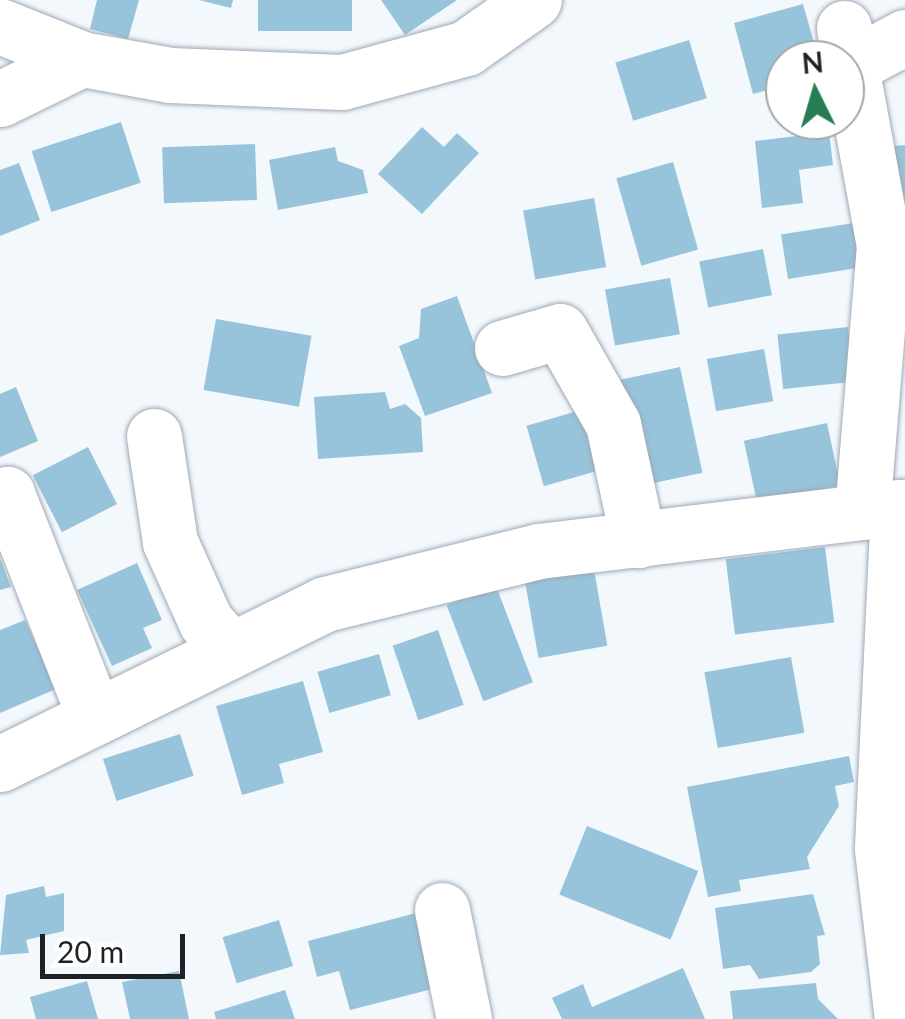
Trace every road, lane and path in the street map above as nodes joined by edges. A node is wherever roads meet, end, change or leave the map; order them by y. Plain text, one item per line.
1 (534, 0) edge
2 (0, 26) edge
3 (905, 37) edge
4 (82, 59) junction
5 (0, 99) edge
6 (502, 348) dead end
7 (154, 436) dead end
8 (0, 497) edge
9 (888, 509) edge
10 (638, 540) junction
11 (230, 649) junction
12 (95, 717) junction
13 (0, 764) edge
14 (442, 910) dead end
15 (464, 1019) edge
16 (902, 1019) edge

1 - 4 street
2 - 4 street
3 - 9 street
4 - 5 street
6 - 10 street
7 - 11 street
8 - 12 street
9 - 10 street
9 - 16 street
10 - 11 street
11 - 12 street
12 - 13 street
14 - 15 street

